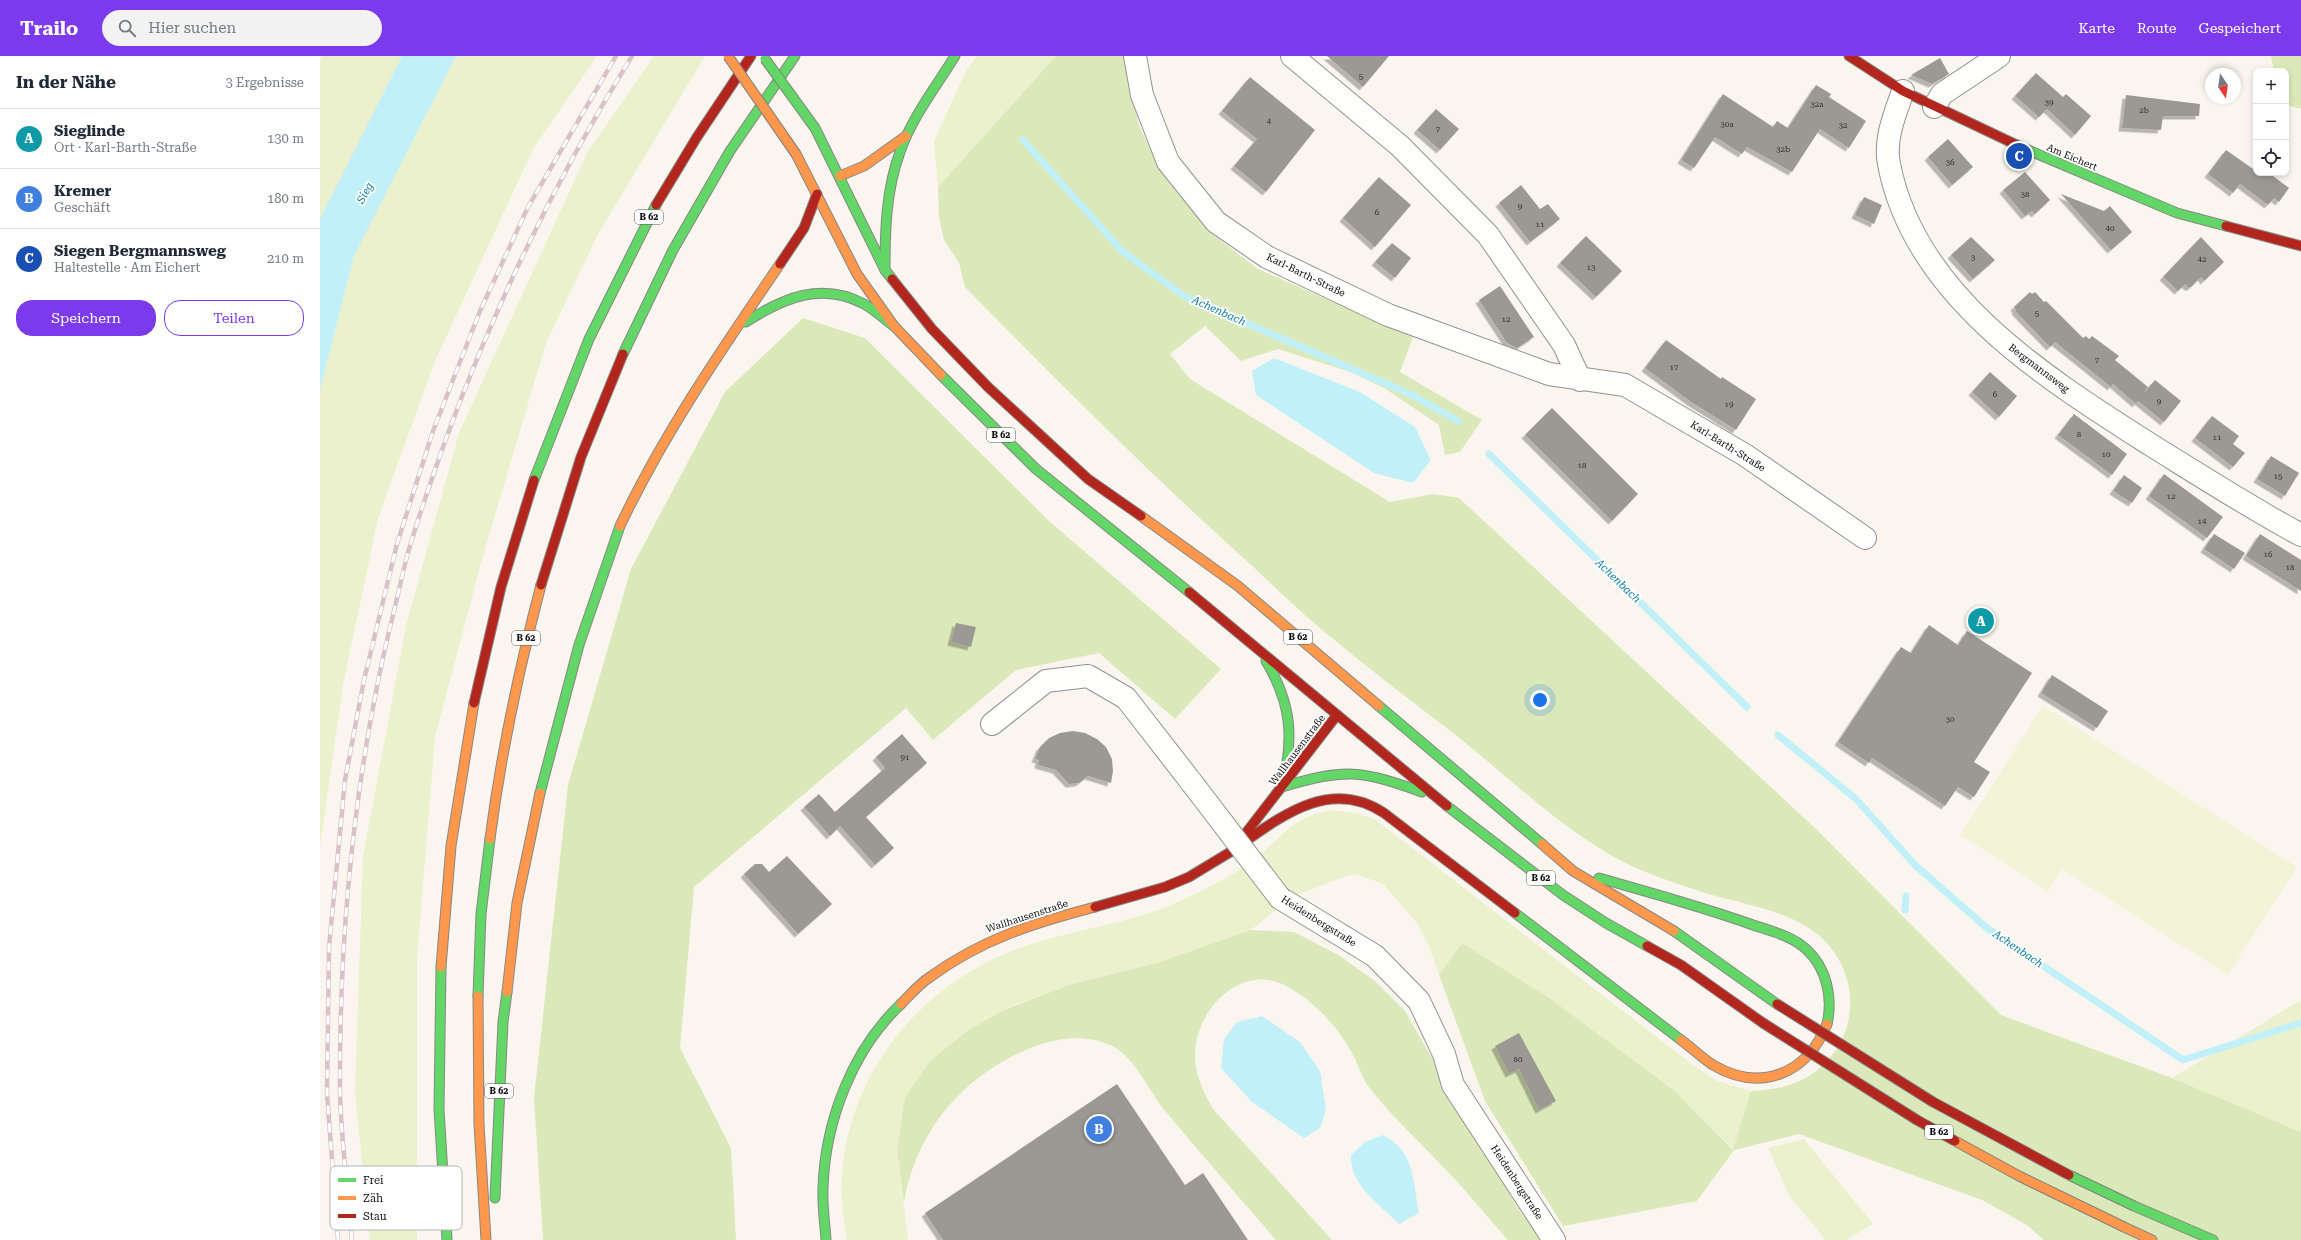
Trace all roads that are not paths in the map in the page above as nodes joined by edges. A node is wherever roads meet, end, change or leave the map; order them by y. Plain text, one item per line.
1 (728, 56) edge
2 (751, 56) edge
3 (764, 56) edge
4 (795, 56) edge
5 (955, 56) edge
6 (1135, 56) edge
7 (1292, 56) edge
8 (1849, 56) edge
9 (1999, 56) edge
10 (1903, 91) junction
11 (1934, 107) junction
12 (907, 135) junction
13 (840, 176) junction
14 (823, 190) junction
15 (2301, 246) edge
16 (885, 270) junction
17 (894, 326) junction
18 (737, 329) junction
19 (1580, 380) junction
20 (2301, 535) edge
21 (1865, 538) dead end
22 (1255, 645) junction
23 (1345, 705) dead end
24 (1337, 715) junction
25 (992, 724) dead end
26 (1282, 787) junction
27 (1437, 798) junction
28 (1233, 850) junction
29 (1573, 871) junction
30 (442, 1166) edge
31 (446, 1230) edge
32 (447, 1240) edge
33 (486, 1240) edge
34 (494, 1240) edge
35 (826, 1240) edge
36 (1554, 1240) edge
37 (2152, 1240) edge
38 (2213, 1240) edge

1 - 14 main road, B 62, bridge
2 - 30 main road, B 62
3 - 13 main road, B 62, bridge
4 - 33 main road, B 62
5 - 12 main road, B 62
6 - 19 street, Karl-Barth-Straße
7 - 19 street
8 - 10 main road, Am Eichert
9 - 11 street
10 - 11 main road, Am Eichert
10 - 20 street, Bergmannsweg
11 - 15 main road, Am Eichert
12 - 13 main road, B 62
12 - 16 main road, B 62
13 - 14 main road, B 62
13 - 16 main road, B 62
14 - 17 main road, B 62
14 - 18 main road, B 62
16 - 29 main road, B 62
17 - 18 main road, B 62
17 - 22 main road, B 62
18 - 34 main road, B 62
19 - 21 street, Karl-Barth-Straße
22 - 24 main road, B 62
22 - 26 main road
23 - 24 main road, Wallhausenstraße
24 - 26 main road, Wallhausenstraße
24 - 27 main road, B 62
25 - 36 street, Heidenbergstraße, bridge
26 - 27 main road
26 - 28 main road, Wallhausenstraße
27 - 37 main road, B 62, bridge
28 - 29 main road
28 - 35 main road, Wallhausenstraße
29 - 38 main road, B 62, bridge
31 - 32 main road, B 62

